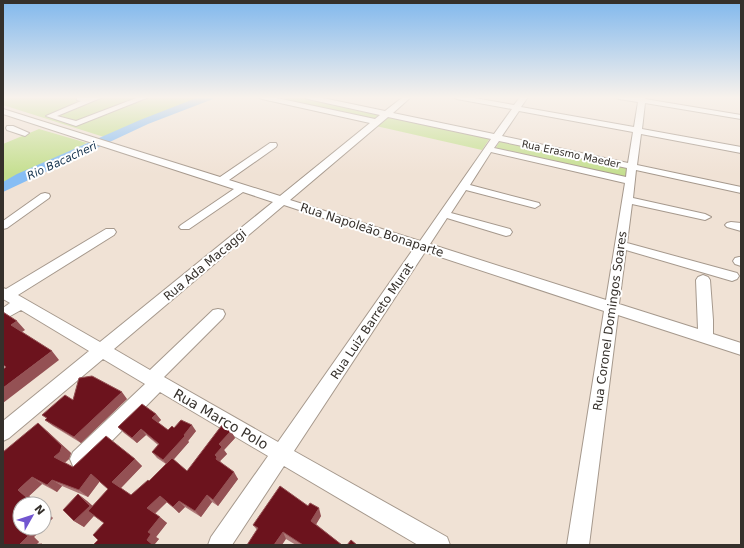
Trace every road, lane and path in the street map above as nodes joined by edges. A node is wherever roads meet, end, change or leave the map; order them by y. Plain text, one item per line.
1 (377, 122) edge
2 (39, 123) edge
3 (418, 123) edge
4 (507, 123) edge
5 (602, 123) edge
6 (638, 123) edge
7 (47, 125) junction
8 (10, 128) dead end
9 (38, 128) dead end
10 (637, 131) junction
11 (25, 133) dead end
12 (493, 143) junction
13 (273, 145) dead end
14 (741, 150) edge
15 (632, 167) junction
16 (222, 181) junction
17 (630, 181) junction
18 (463, 186) junction
19 (243, 188) junction
20 (741, 190) edge
21 (44, 196) dead end
22 (628, 200) junction
23 (282, 201) junction
24 (535, 205) dead end
25 (444, 214) junction
26 (705, 217) dead end
27 (3, 226) edge
28 (185, 227) dead end
29 (110, 232) dead end
30 (506, 232) dead end
31 (621, 245) junction
32 (423, 246) junction
33 (732, 276) dead end
34 (703, 280) dead end
35 (5, 294) edge
36 (21, 304) junction
37 (612, 307) junction
38 (218, 314) dead end
39 (3, 315) edge
40 (705, 338) junction
41 (741, 349) edge
42 (102, 350) junction
43 (155, 381) junction
44 (3, 432) edge
45 (282, 454) junction
46 (80, 459) edge
47 (220, 545) edge
48 (439, 545) edge
49 (578, 545) edge

1 - 23 street, Rua Ada Macaggi
2 - 7 street, Rua Napoleão Bonaparte
3 - 12 street, Rua Erasmo Maeder
4 - 12 street, Rua Luiz Barreto Murat
5 - 10 street
6 - 10 street, Rua Coronel Domingos Soares
7 - 9 street
7 - 16 street, Rua Napoleão Bonaparte
8 - 11 street
10 - 14 street
10 - 15 street, Rua Coronel Domingos Soares
12 - 15 street, Rua Erasmo Maeder
12 - 17 street
12 - 18 street, Rua Luiz Barreto Murat
13 - 16 street
15 - 17 street, Rua Coronel Domingos Soares
15 - 20 street, Rua Erasmo Maeder
16 - 19 street, Rua Napoleão Bonaparte
17 - 22 street, Rua Coronel Domingos Soares
18 - 24 street
18 - 25 street, Rua Luiz Barreto Murat
19 - 23 street, Rua Napoleão Bonaparte
19 - 28 street
21 - 27 street
22 - 26 street
22 - 31 street, Rua Coronel Domingos Soares
23 - 32 street, Rua Napoleão Bonaparte
23 - 42 street, Rua Ada Macaggi
25 - 30 street
25 - 32 street, Rua Luiz Barreto Murat
29 - 35 street
31 - 33 street
31 - 37 street, Rua Coronel Domingos Soares
32 - 37 street, Rua Napoleão Bonaparte
32 - 45 street, Rua Luiz Barreto Murat
34 - 40 street
35 - 36 street, Rua Marco Polo
36 - 39 street
36 - 42 street, Rua Marco Polo
37 - 40 street, Rua Napoleão Bonaparte
37 - 49 street, Rua Coronel Domingos Soares
38 - 43 street
40 - 41 street, Rua Napoleão Bonaparte
42 - 43 street, Rua Marco Polo
42 - 44 street, Rua Ada Macaggi
43 - 45 street, Rua Marco Polo
43 - 46 street
45 - 47 street, Rua Luiz Barreto Murat
45 - 48 street, Rua Marco Polo

